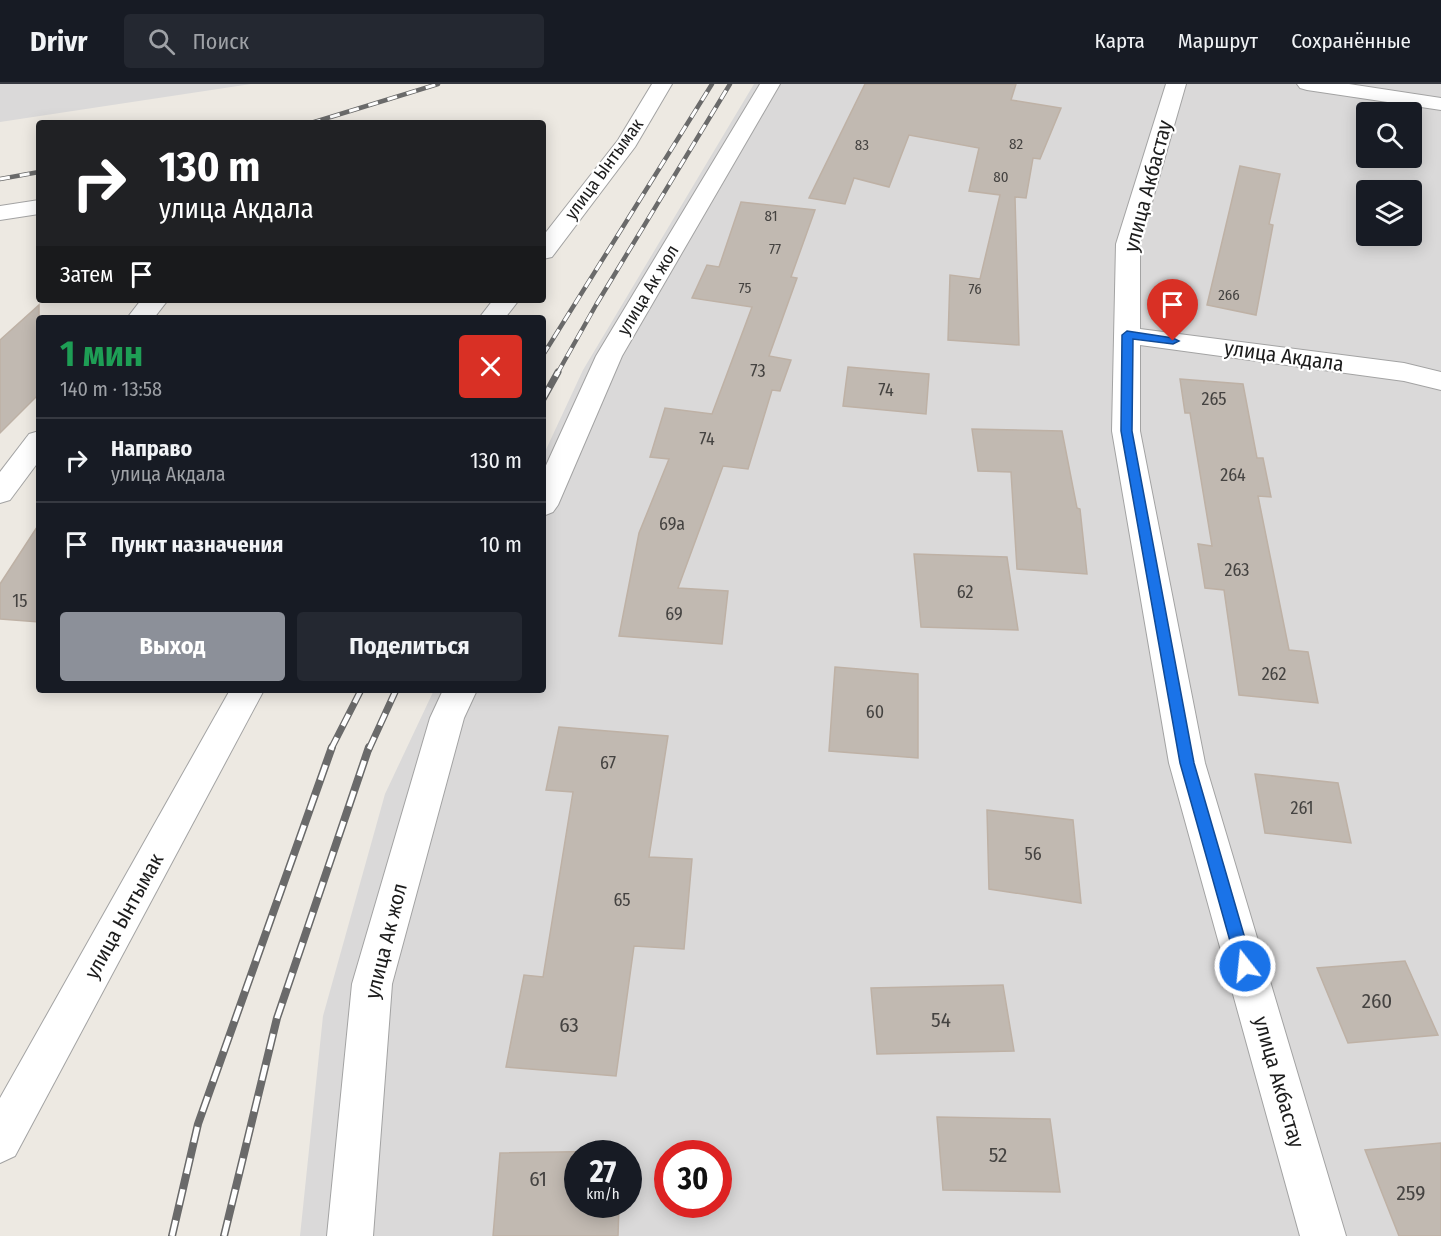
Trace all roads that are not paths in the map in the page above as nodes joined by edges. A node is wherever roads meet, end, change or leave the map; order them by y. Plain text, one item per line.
1 (662, 84) edge
2 (770, 84) edge
3 (1176, 84) edge
4 (1307, 84) edge
5 (1441, 104) edge
6 (36, 207) edge
7 (0, 213) edge
8 (546, 248) edge
9 (152, 303) edge
10 (504, 303) edge
11 (142, 315) edge
12 (494, 315) edge
13 (1127, 335) junction
14 (1441, 381) edge
15 (36, 443) edge
16 (9, 463) edge
17 (0, 493) edge
18 (546, 498) edge
19 (245, 693) edge
20 (459, 693) edge
21 (0, 1141) edge
22 (350, 1236) edge
23 (1323, 1236) edge

1 - 8 street, улица Ынтымак
2 - 18 street, улица Ак жол
3 - 13 street, улица Акбастау
4 - 5 street
6 - 7 street
9 - 11 street
10 - 12 street
13 - 14 street, улица Акдала
13 - 23 street, улица Акбастау
15 - 16 street
16 - 17 street
19 - 21 street, улица Ынтымак
20 - 22 street, улица Ак жол

